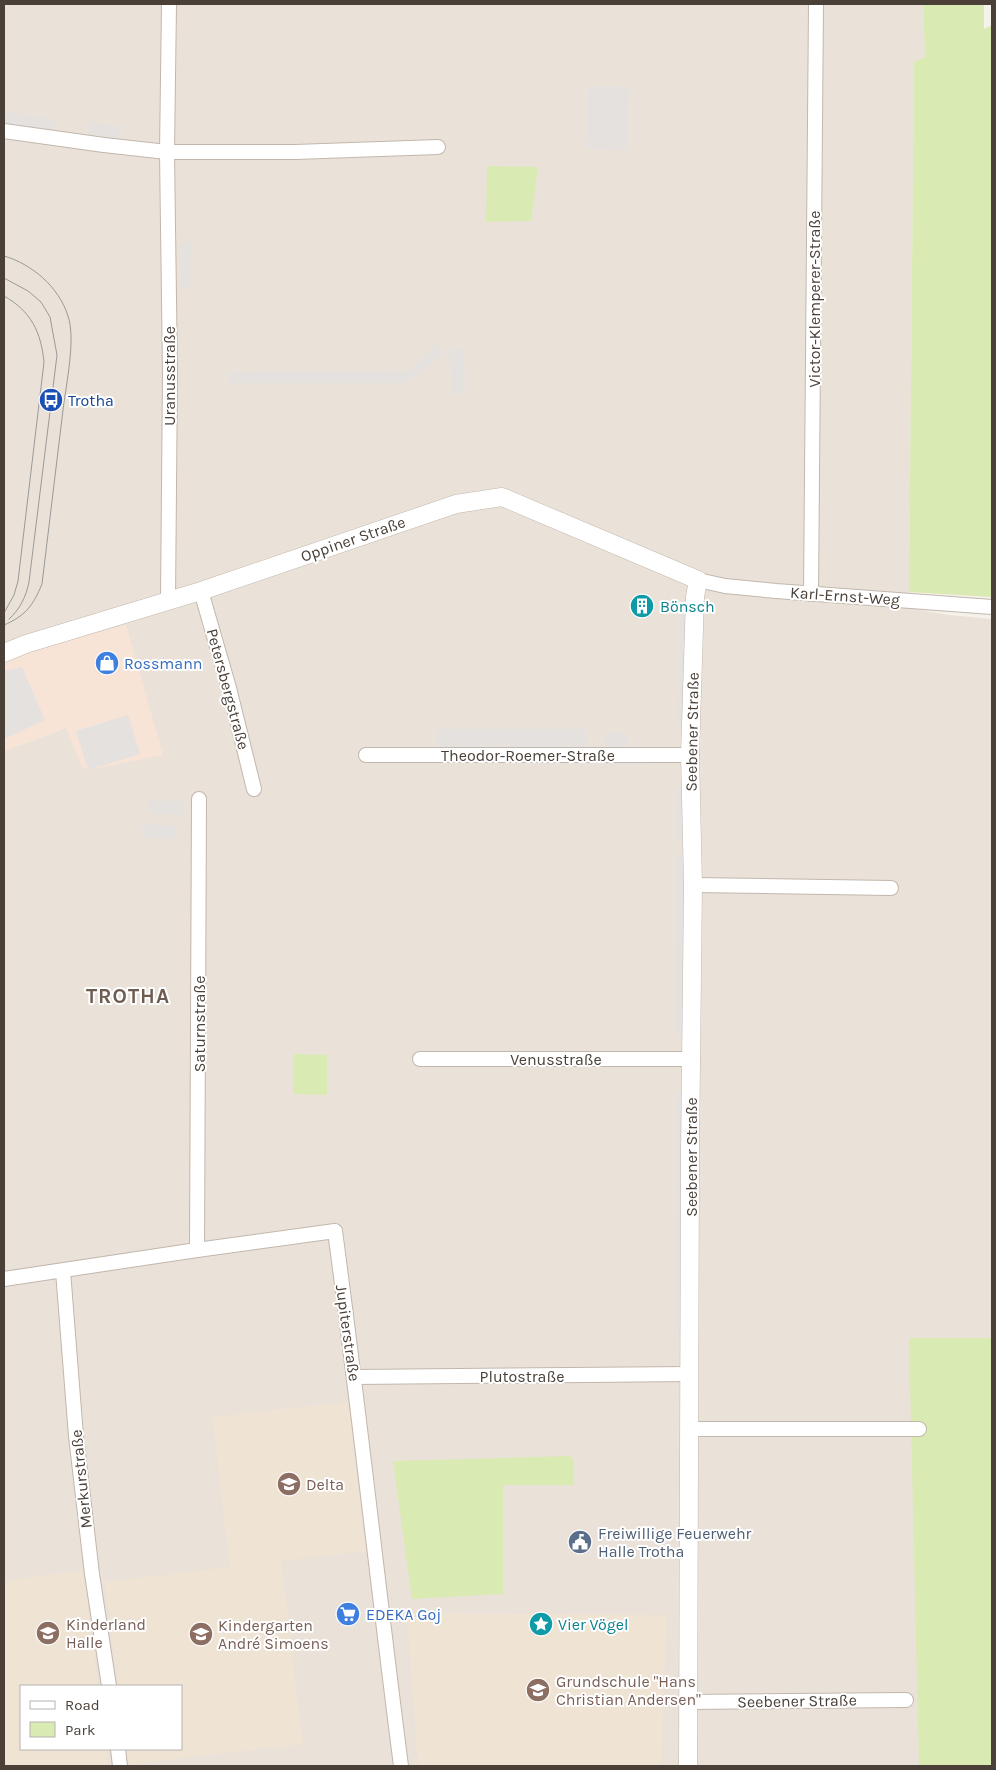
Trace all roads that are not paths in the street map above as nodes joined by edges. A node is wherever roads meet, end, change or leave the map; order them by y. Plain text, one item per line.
1 (169, 4) edge
2 (816, 4) edge
3 (4, 131) edge
4 (438, 147) dead end
5 (167, 152) junction
6 (698, 580) junction
7 (201, 591) junction
8 (811, 594) junction
9 (168, 600) junction
10 (992, 607) edge
11 (4, 653) edge
12 (366, 754) dead end
13 (690, 755) junction
14 (254, 789) dead end
15 (199, 798) dead end
16 (693, 885) junction
17 (891, 888) dead end
18 (420, 1059) dead end
19 (692, 1059) junction
20 (196, 1250) junction
21 (63, 1271) junction
22 (4, 1279) edge
23 (690, 1374) junction
24 (354, 1377) junction
25 (690, 1429) junction
26 (919, 1429) dead end
27 (108, 1685) edge
28 (906, 1700) dead end
29 (689, 1702) junction
30 (118, 1750) edge
31 (120, 1766) edge
32 (402, 1766) edge
33 (688, 1766) edge

1 - 5 street, Uranusstraße
2 - 8 street, Victor-Klemperer-Straße
3 - 5 street
4 - 5 street
5 - 9 street, Uranusstraße
6 - 7 street, Oppiner Straße
6 - 8 street, Karl-Ernst-Weg
6 - 13 street, Seebener Straße
7 - 9 street, Oppiner Straße
7 - 14 street, Petersbergstraße
8 - 10 street, Karl-Ernst-Weg
9 - 11 street, Oppiner Straße
12 - 13 street, Theodor-Roemer-Straße
13 - 16 street, Seebener Straße
15 - 20 street, Saturnstraße
16 - 17 street
16 - 19 street, Seebener Straße
18 - 19 street, Venusstraße
19 - 23 street, Seebener Straße
20 - 21 street, Jupiterstraße
20 - 24 street, Jupiterstraße
21 - 22 street, Jupiterstraße
21 - 27 street, Merkurstraße
23 - 24 street, Plutostraße
23 - 25 street, Seebener Straße
24 - 32 street, Jupiterstraße
25 - 26 street
25 - 29 street, Seebener Straße
28 - 29 street, Seebener Straße
29 - 33 street, Seebener Straße
30 - 31 street

